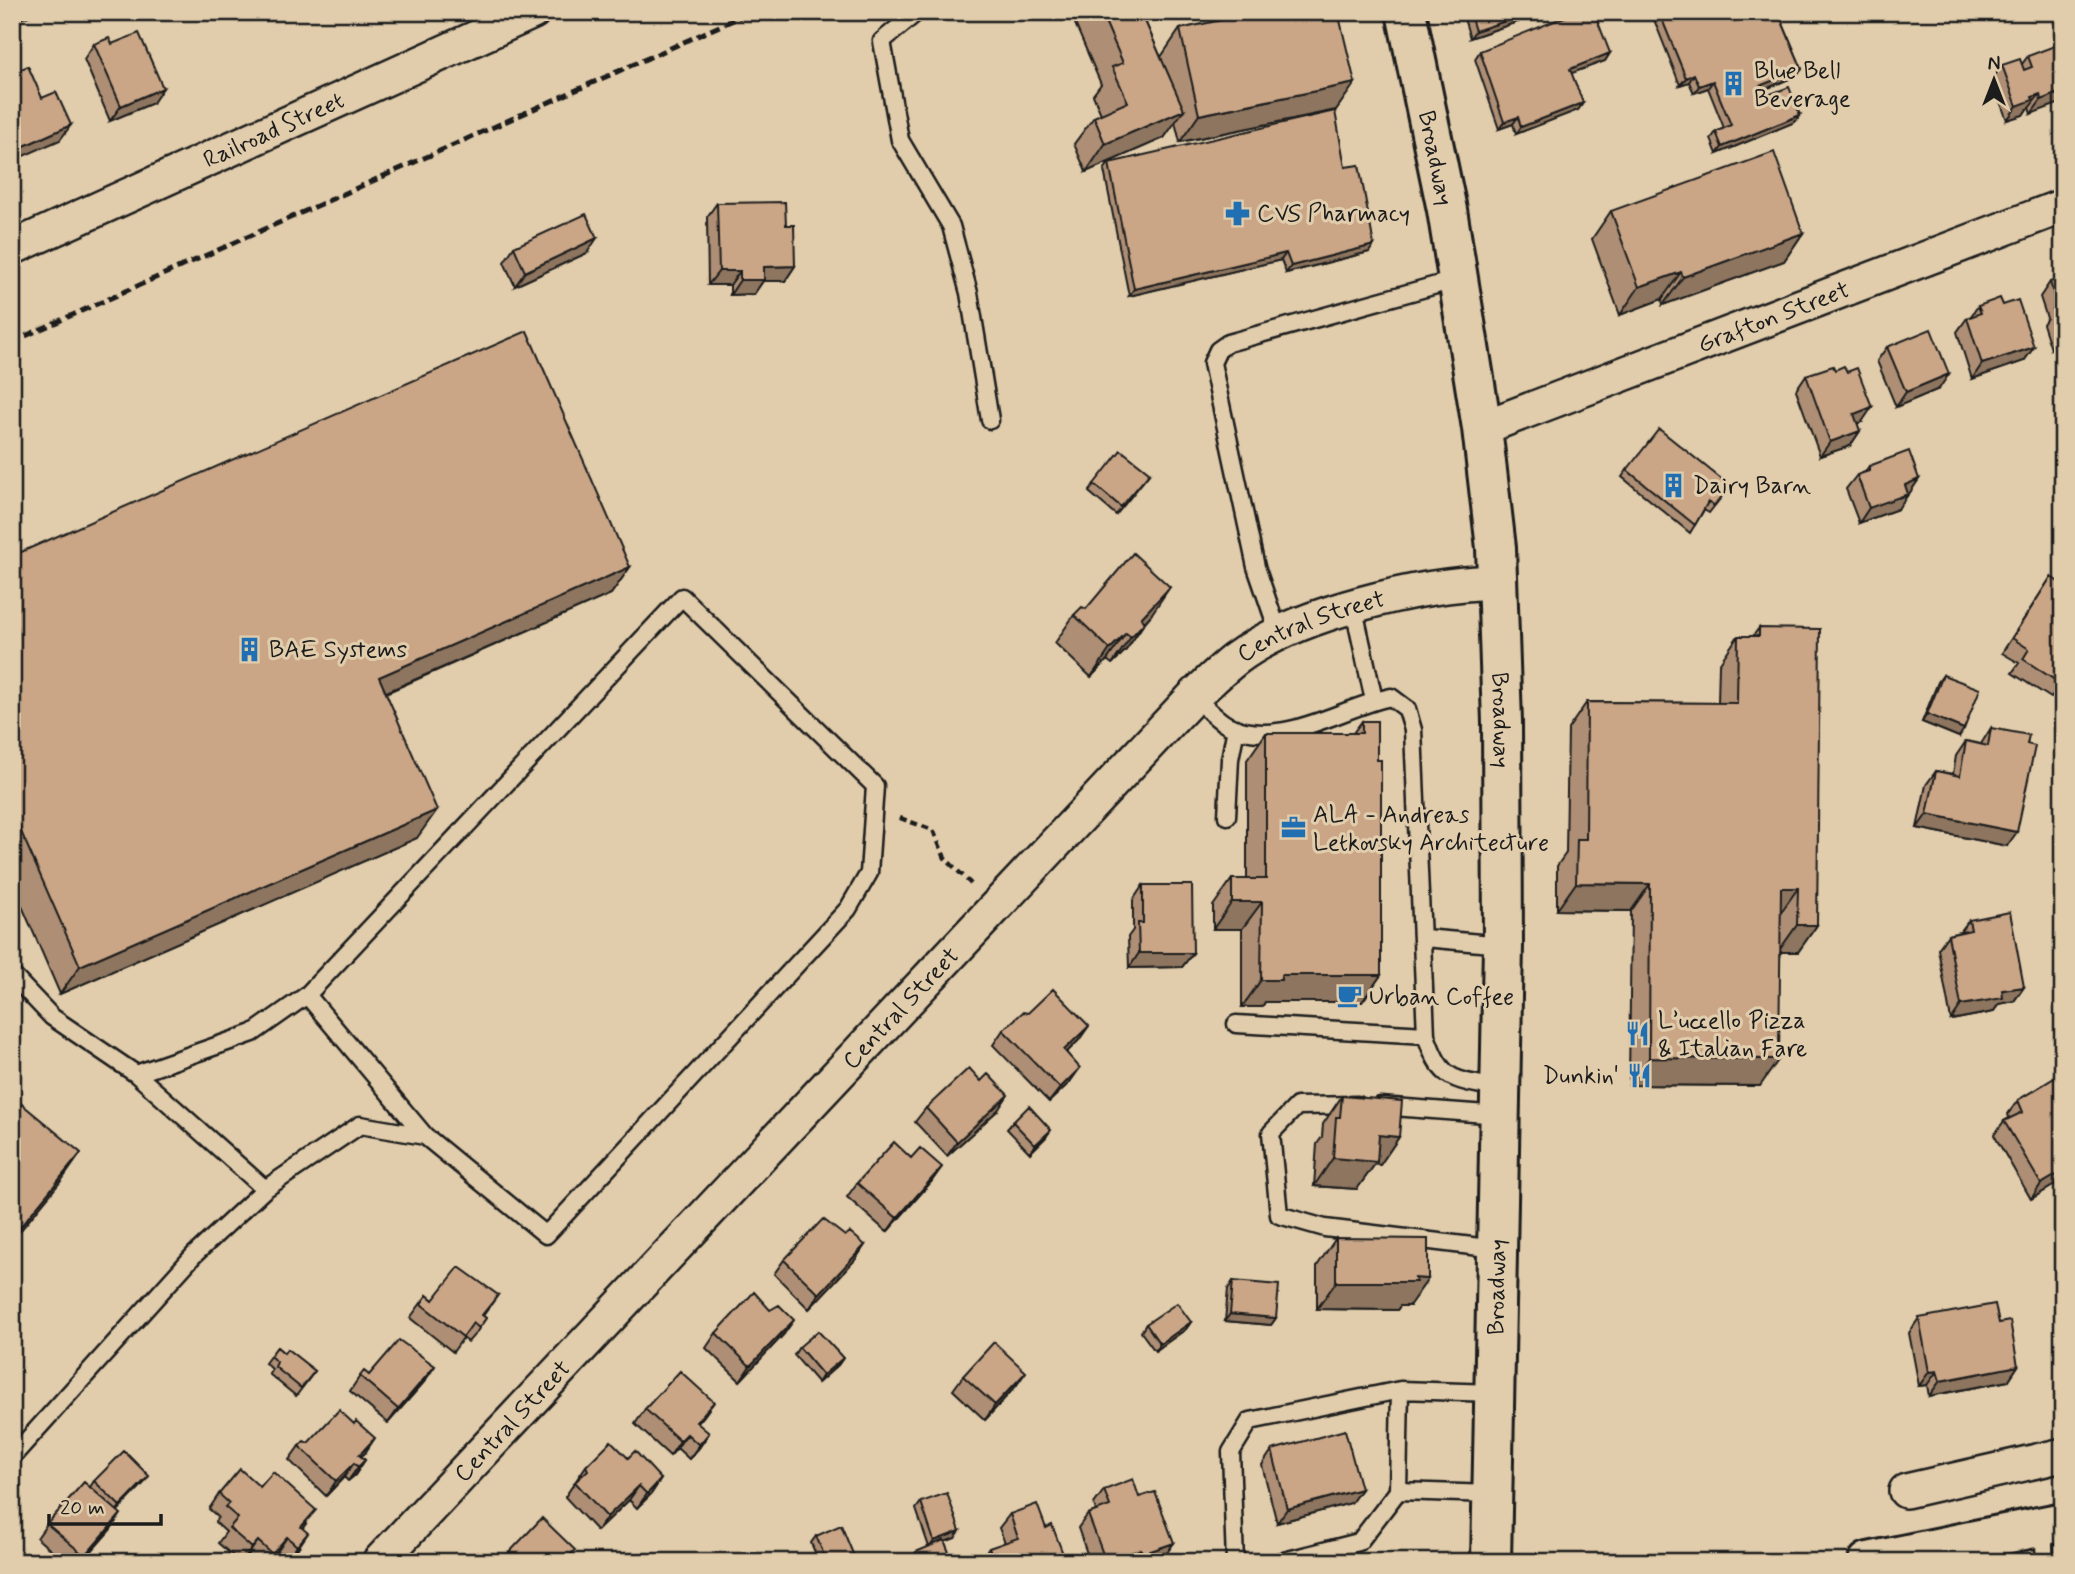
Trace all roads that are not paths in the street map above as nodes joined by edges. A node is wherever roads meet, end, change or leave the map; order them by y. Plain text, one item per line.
1 (533, 12) edge
2 (917, 12) edge
3 (1406, 12) edge
4 (497, 20) edge
5 (2063, 206) edge
6 (12, 248) edge
7 (1458, 279) junction
8 (989, 420) dead end
9 (1482, 428) junction
10 (1497, 582) junction
11 (1353, 606) junction
12 (1279, 634) junction
13 (1194, 696) junction
14 (1374, 701) junction
15 (1236, 728) junction
16 (1227, 816) dead end
17 (1424, 938) junction
18 (1503, 945) junction
19 (12, 975) edge
20 (307, 995) junction
21 (1236, 1024) dead end
22 (1426, 1035) junction
23 (136, 1074) junction
24 (1500, 1102) junction
25 (425, 1136) junction
26 (265, 1189) junction
27 (1497, 1249) junction
28 (1400, 1390) junction
29 (1495, 1392) junction
30 (2063, 1455) edge
31 (12, 1457) edge
32 (1398, 1491) junction
33 (1906, 1491) dead end
34 (1493, 1494) junction
35 (2050, 1537) edge
36 (1339, 1555) edge
37 (379, 1562) edge
38 (1235, 1562) edge
39 (1280, 1562) edge
40 (1491, 1562) edge
41 (1868, 1562) edge

1 - 4 street, Railroad Street
2 - 8 lane
3 - 7 main road, Broadway
4 - 6 street, Railroad Street
5 - 9 street, Grafton Street
7 - 9 main road, Broadway
7 - 12 lane
9 - 10 main road, Broadway
10 - 11 street, Central Street
10 - 18 main road, Broadway
11 - 12 street, Central Street
11 - 14 lane
12 - 13 street, Central Street
13 - 15 lane
13 - 37 street, Central Street
14 - 15 lane
14 - 17 lane
15 - 16 lane
17 - 18 lane
17 - 22 lane
18 - 24 main road, Broadway
19 - 23 lane
20 - 23 lane
20 - 25 lane
20 - 25 lane
21 - 22 lane
22 - 24 lane
23 - 26 lane
24 - 27 main road, Broadway
24 - 27 lane
25 - 26 lane
26 - 31 lane
27 - 29 main road, Broadway
28 - 29 lane
28 - 32 lane
28 - 38 lane
29 - 34 main road, Broadway
30 - 33 street
32 - 34 lane
32 - 36 lane
34 - 40 main road, Broadway
35 - 41 main road
36 - 39 lane

